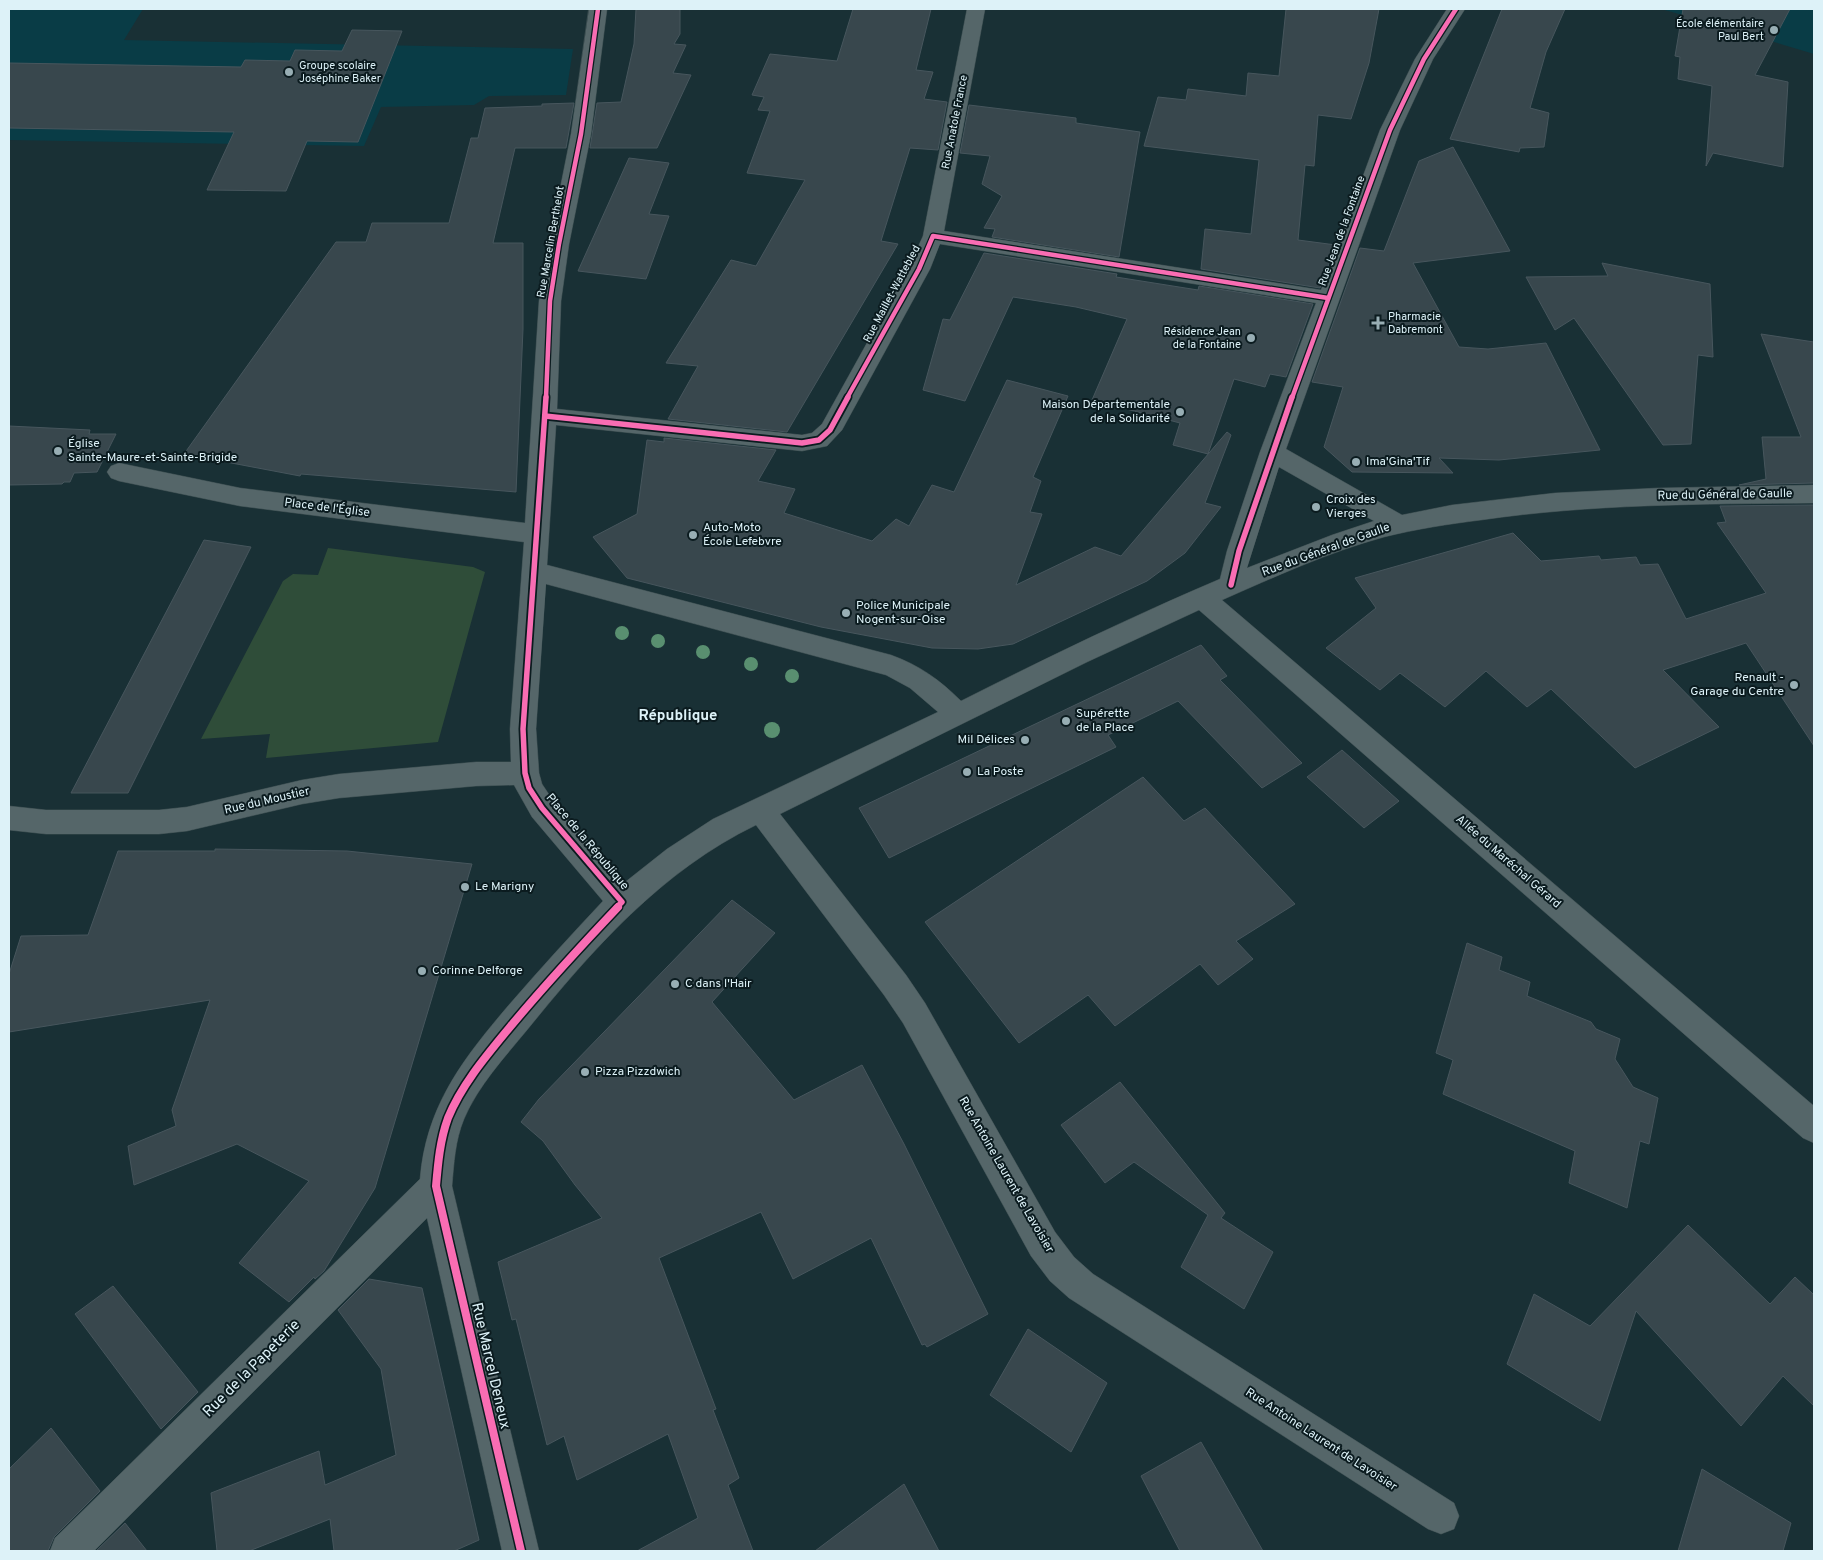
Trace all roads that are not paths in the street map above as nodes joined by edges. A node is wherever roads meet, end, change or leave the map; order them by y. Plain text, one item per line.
1 (598, 9) edge
2 (976, 9) edge
3 (1456, 9) edge
4 (933, 236) junction
5 (1328, 298) junction
6 (545, 416) junction
7 (1272, 452) junction
8 (119, 472) dead end
9 (1814, 494) edge
10 (1399, 524) junction
11 (536, 534) junction
12 (534, 571) junction
13 (1232, 585) junction
14 (1201, 597) junction
15 (958, 715) junction
16 (525, 773) junction
17 (760, 809) junction
18 (9, 818) edge
19 (622, 902) junction
20 (1814, 1127) edge
21 (436, 1186) junction
22 (1442, 1516) dead end
23 (68, 1551) edge
24 (521, 1551) edge

1 - 6 street, Rue Marcelin Berthelot
2 - 4 street, Rue Anatole France
3 - 5 street, Rue Jean de la Fontaine
4 - 5 street, Rue Maillet-Wattebled
4 - 6 street, Rue Maillet-Wattebled
5 - 7 street, Rue Jean de la Fontaine
6 - 11 street, Rue Marcelin Berthelot
7 - 10 street
7 - 13 street, Rue Jean de la Fontaine
8 - 11 street, Place de l'Église
9 - 10 street, Rue du Général de Gaulle
10 - 13 street, Rue du Général de Gaulle
11 - 12 street, Rue Marcelin Berthelot
12 - 15 street
12 - 16 street, Place de la République
13 - 14 street, Rue du Général de Gaulle
14 - 15 street, Rue du Général de Gaulle
14 - 20 street, Allée du Maréchal Gérard
15 - 17 street, Place de la République
16 - 18 street, Rue du Moustier
16 - 19 street, Place de la République
17 - 19 street, Place de la République
17 - 22 street, Rue Antoine Laurent de Lavoisier
19 - 21 street, Place de la République
21 - 23 street, Rue de la Papeterie
21 - 24 street, Rue Marcel Deneux

